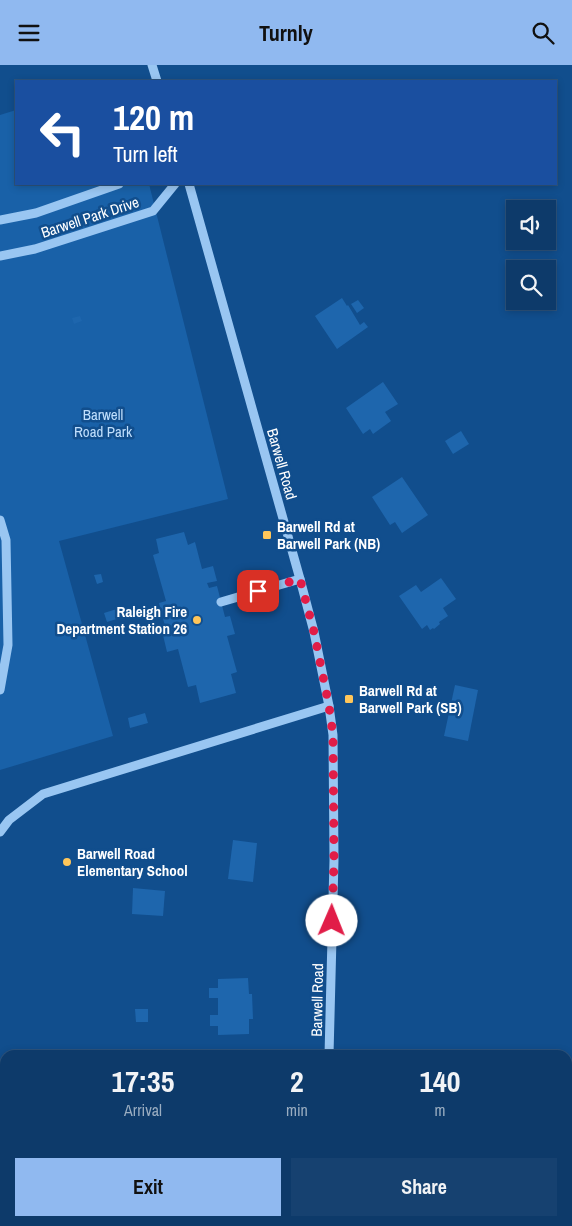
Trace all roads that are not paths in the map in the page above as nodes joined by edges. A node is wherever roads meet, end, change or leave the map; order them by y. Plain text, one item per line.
1 (152, 65) edge
2 (157, 80) edge
3 (116, 185) edge
4 (174, 185) edge
5 (189, 185) edge
6 (0, 220) edge
7 (0, 256) edge
8 (0, 520) edge
9 (300, 579) junction
10 (221, 602) dead end
11 (0, 689) edge
12 (329, 706) junction
13 (0, 831) edge
14 (330, 1050) edge

1 - 2 street
3 - 6 street, Barwell Park Drive
4 - 7 street, Barwell Park Drive
5 - 9 street, Barwell Road
8 - 11 street
9 - 10 street
9 - 12 street, Barwell Road
12 - 13 street
12 - 14 street, Barwell Road

